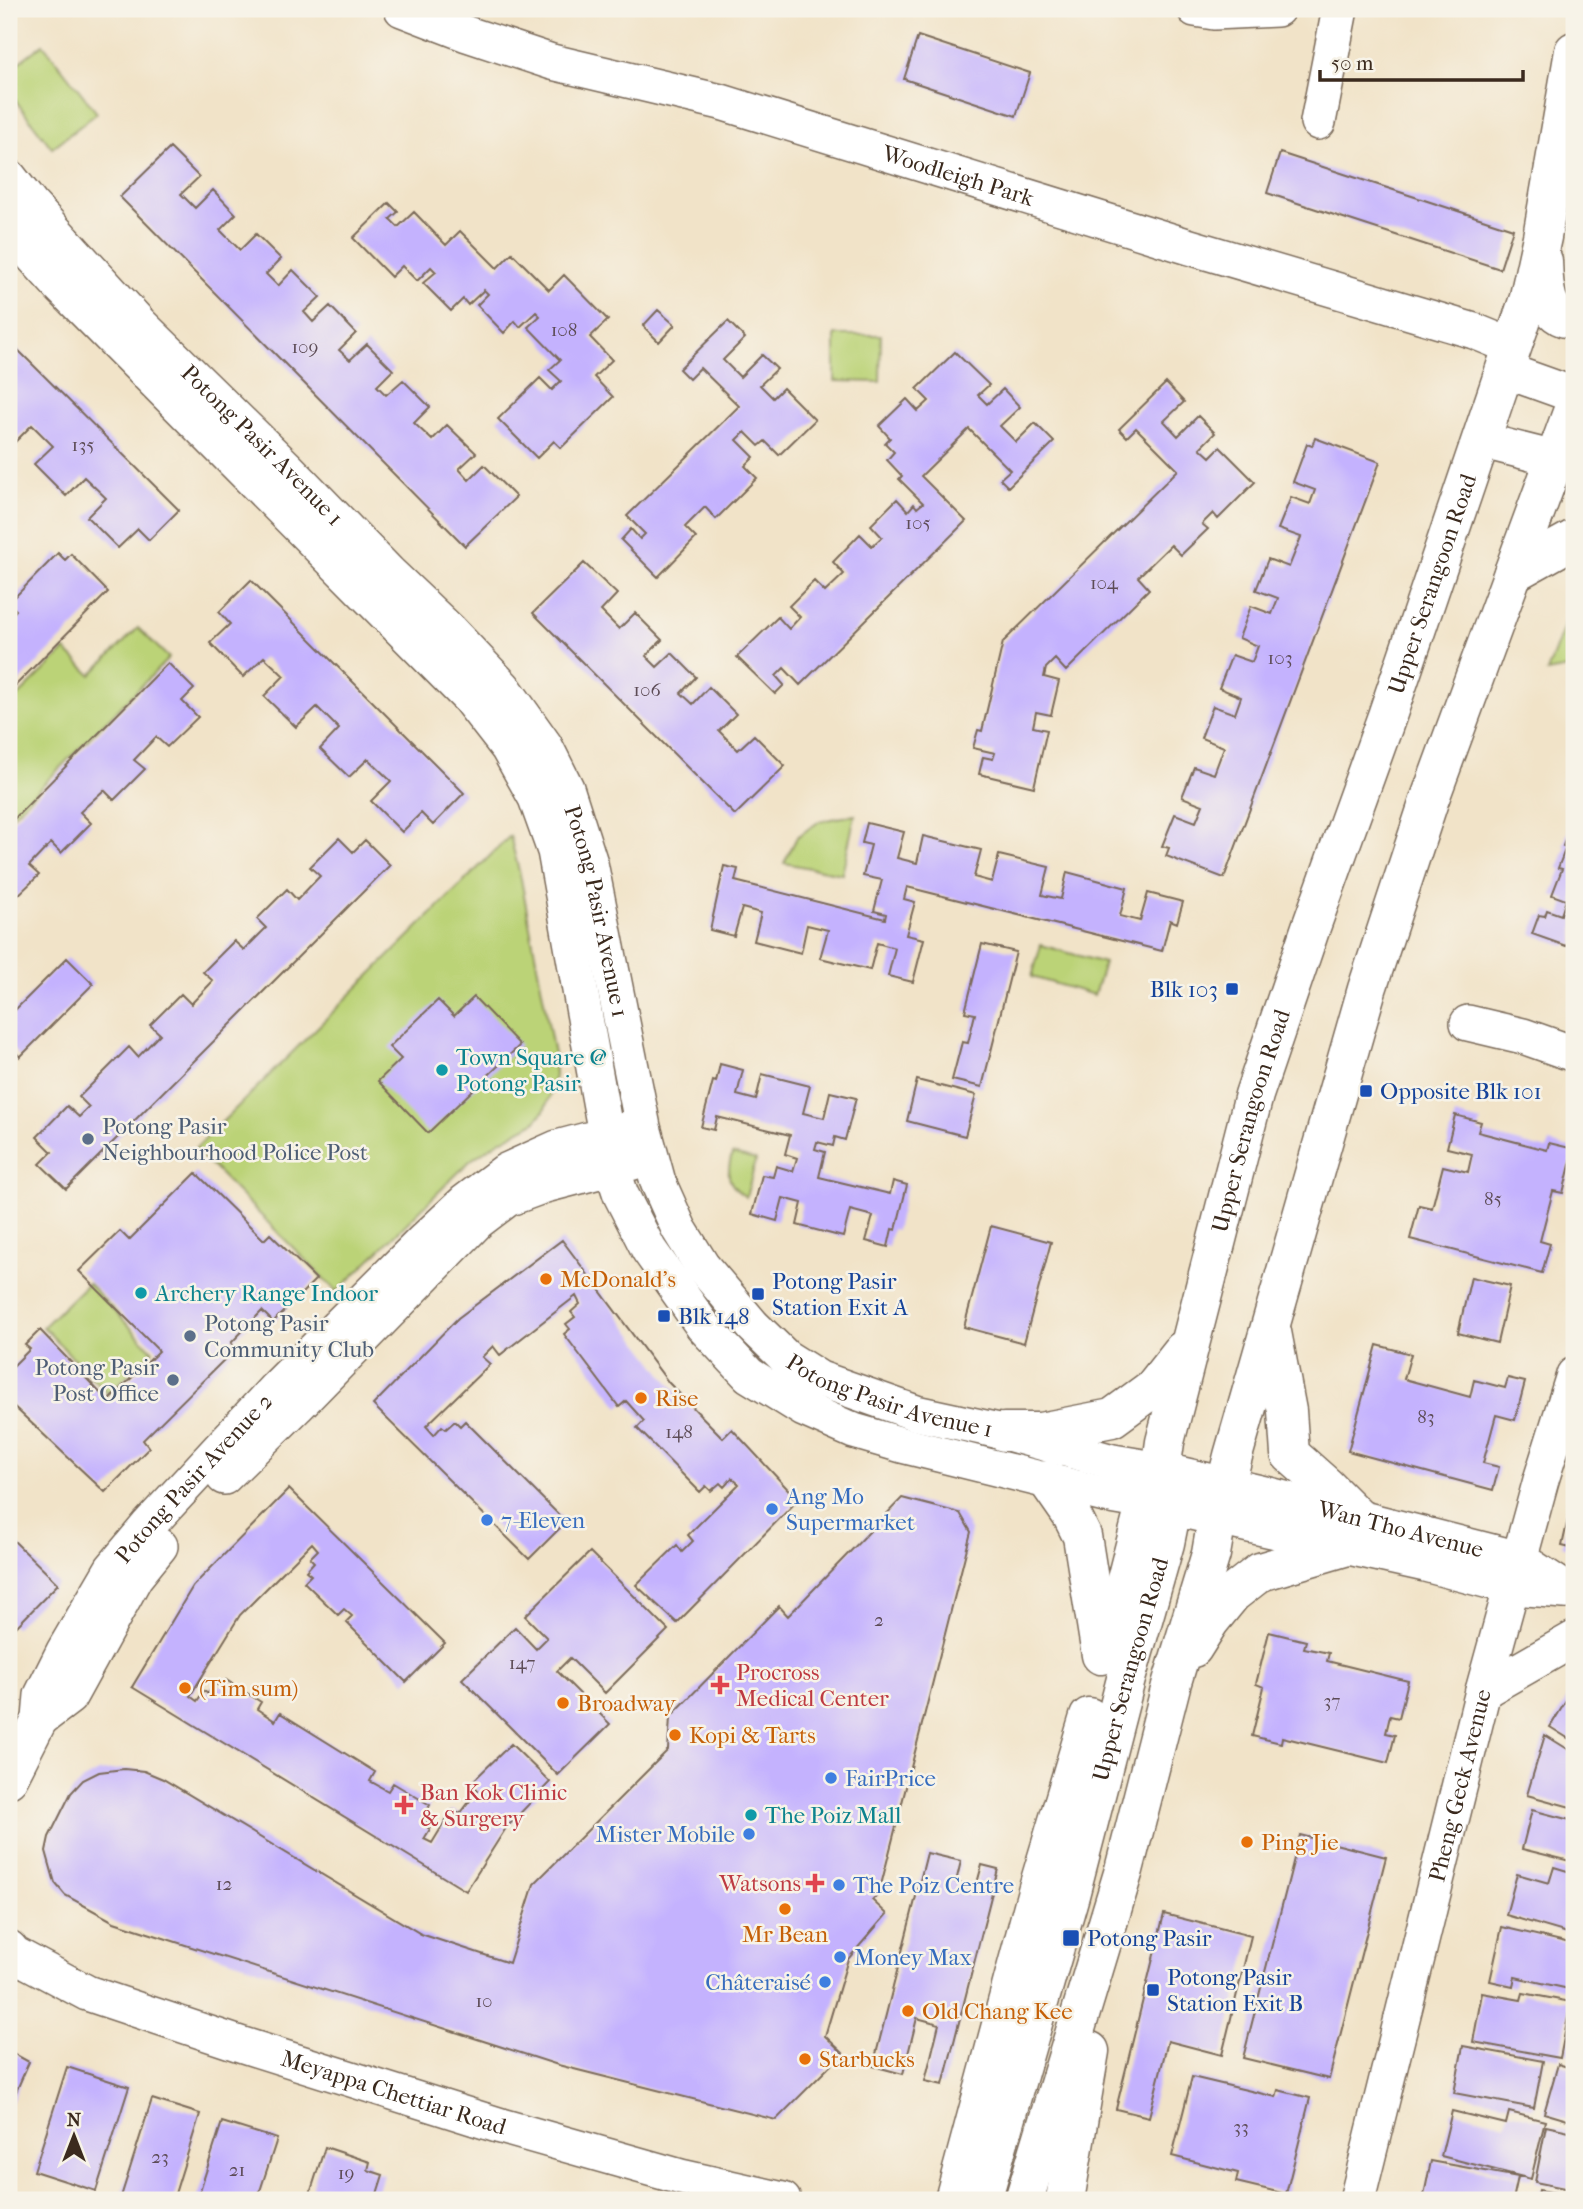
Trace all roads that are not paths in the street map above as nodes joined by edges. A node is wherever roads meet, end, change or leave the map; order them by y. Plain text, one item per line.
1 (401, 9) edge
2 (1195, 9) edge
3 (1277, 9) edge
4 (1340, 9) edge
5 (1574, 51) edge
6 (1318, 122) dead end
7 (9, 177) edge
8 (9, 230) edge
9 (1542, 237) junction
10 (1574, 319) edge
11 (1508, 359) junction
12 (1574, 395) edge
13 (1574, 407) edge
14 (1480, 440) junction
15 (1564, 462) edge
16 (1574, 539) edge
17 (1513, 573) junction
18 (1468, 1023) dead end
19 (1574, 1054) edge
20 (606, 1134) junction
21 (647, 1142) junction
22 (612, 1168) junction
23 (1271, 1326) junction
24 (1191, 1340) junction
25 (1574, 1375) edge
26 (1004, 1432) junction
27 (1047, 1480) junction
28 (1160, 1493) junction
29 (1221, 1502) junction
30 (1350, 1532) junction
31 (1516, 1573) junction
32 (1571, 1592) edge
33 (1574, 1639) edge
34 (1103, 1670) junction
35 (1172, 1682) junction
36 (1483, 1691) junction
37 (40, 1719) junction
38 (9, 1780) edge
39 (1124, 1870) junction
40 (10, 1952) edge
41 (678, 2189) edge
42 (783, 2200) edge
43 (954, 2200) edge
44 (982, 2200) edge
45 (1024, 2200) edge
46 (1065, 2200) edge
47 (1357, 2200) edge

1 - 11 street, Woodleigh Park
2 - 3 street
4 - 6 street
5 - 9 main road, Upper Serangoon Road
7 - 21 street, Potong Pasir Avenue 1
8 - 20 street, Potong Pasir Avenue 1
9 - 10 main road
9 - 11 main road, Upper Serangoon Road
11 - 12 street, Woodleigh Park
11 - 14 main road, Upper Serangoon Road
13 - 15 main road, Upper Serangoon Road
14 - 15 street
14 - 24 main road, Upper Serangoon Road
15 - 17 main road, Upper Serangoon Road
16 - 17 main road
17 - 23 main road, Upper Serangoon Road
18 - 19 street
20 - 21 street, Potong Pasir Avenue 2
20 - 22 street, Potong Pasir Avenue 1
20 - 37 street, Potong Pasir Avenue 2
21 - 22 street, Potong Pasir Avenue 2
21 - 26 street, Potong Pasir Avenue 1
22 - 27 street, Potong Pasir Avenue 1
22 - 37 street, Potong Pasir Avenue 2
23 - 29 main road, Upper Serangoon Road
23 - 30 main road
24 - 26 main road
24 - 28 main road, Upper Serangoon Road
25 - 31 street, Pheng Geck Avenue
26 - 28 street, Potong Pasir Avenue 1
27 - 28 street, Potong Pasir Avenue 1
27 - 34 main road
28 - 29 street, Potong Pasir Avenue 1
28 - 34 main road
28 - 44 main road, Upper Serangoon Road
29 - 30 street, Wan Tho Avenue
29 - 35 main road, Upper Serangoon Road
30 - 31 street, Wan Tho Avenue
30 - 35 main road
31 - 32 street, Wan Tho Avenue
31 - 36 street, Pheng Geck Avenue
33 - 36 street
34 - 43 main road
35 - 39 main road, Upper Serangoon Road
36 - 47 street, Pheng Geck Avenue
37 - 38 street, Potong Pasir Avenue 2
39 - 45 main road, Upper Serangoon Road
39 - 46 main road
40 - 41 street, Meyappa Chettiar Road
41 - 42 street, Meyappa Chettiar Road

